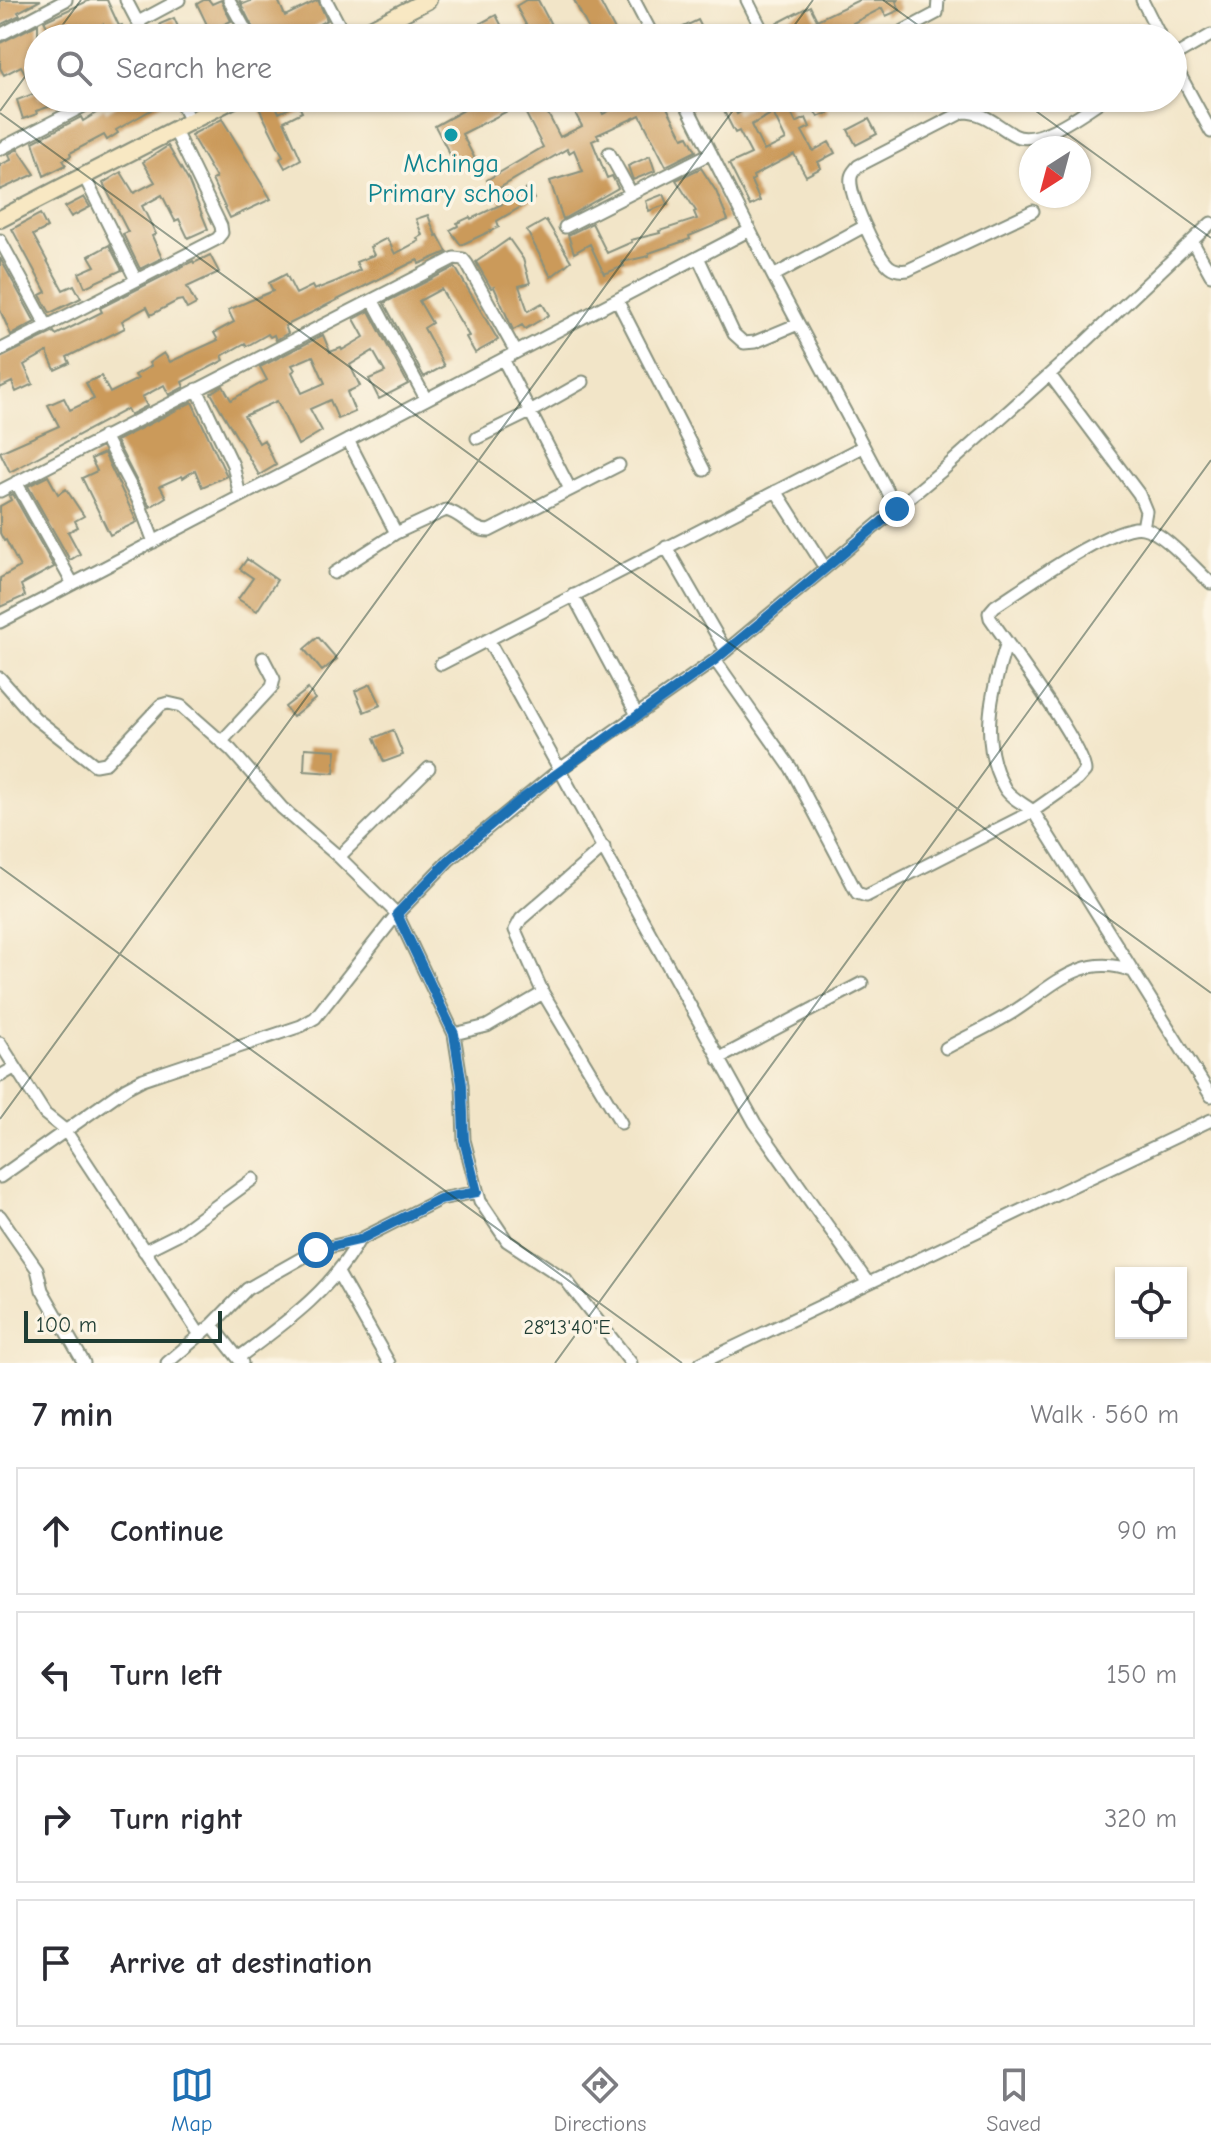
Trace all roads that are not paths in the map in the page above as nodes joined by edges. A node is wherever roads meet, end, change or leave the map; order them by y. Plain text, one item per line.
1 (66, 0) edge
2 (126, 0) edge
3 (179, 0) edge
4 (229, 0) edge
5 (326, 0) edge
6 (428, 0) edge
7 (634, 0) edge
8 (747, 0) edge
9 (938, 0) edge
10 (1142, 0) edge
11 (138, 22) joint
12 (242, 24) edge
13 (339, 24) edge
14 (381, 24) edge
15 (647, 24) edge
16 (758, 24) edge
17 (916, 24) edge
18 (1154, 24) edge
19 (0, 35) edge
20 (1211, 35) edge
21 (1187, 51) edge
22 (1187, 87) edge
23 (72, 112) edge
24 (185, 112) edge
25 (208, 112) edge
26 (690, 112) edge
27 (963, 112) edge
28 (975, 112) edge
29 (1082, 112) edge
30 (190, 121) junction
31 (174, 129) junction
32 (1211, 132) edge
33 (0, 149) edge
34 (609, 153) dead end
35 (711, 153) junction
36 (84, 176) junction
37 (631, 193) junction
38 (1033, 211) dead end
39 (0, 219) edge
40 (1211, 223) edge
41 (865, 226) junction
42 (565, 227) dead end
43 (750, 230) junction
44 (0, 240) edge
45 (1192, 241) junction
46 (698, 257) junction
47 (1211, 275) edge
48 (773, 276) junction
49 (136, 280) junction
50 (617, 300) junction
51 (373, 301) junction
52 (798, 324) junction
53 (47, 326) junction
54 (0, 350) edge
55 (516, 352) junction
56 (503, 359) junction
57 (1050, 375) junction
58 (583, 382) dead end
59 (197, 389) junction
60 (426, 399) junction
61 (530, 412) junction
62 (104, 436) junction
63 (477, 438) dead end
64 (348, 440) junction
65 (862, 447) junction
66 (619, 465) dead end
67 (704, 470) dead end
68 (16, 482) junction
69 (570, 489) junction
70 (0, 491) edge
71 (776, 491) junction
72 (240, 496) junction
73 (897, 509) junction
74 (1143, 528) junction
75 (396, 533) junction
76 (154, 542) junction
77 (666, 547) junction
78 (825, 568) junction
79 (334, 573) dead end
80 (1211, 583) edge
81 (73, 584) junction
82 (573, 595) junction
83 (0, 622) edge
84 (488, 640) junction
85 (1007, 642) junction
86 (726, 651) junction
87 (263, 658) dead end
88 (715, 660) junction
89 (441, 664) dead end
90 (0, 678) edge
91 (637, 715) junction
92 (222, 741) junction
93 (429, 768) dead end
94 (560, 769) junction
95 (1033, 811) junction
96 (604, 847) junction
97 (339, 857) junction
98 (397, 914) junction
99 (1132, 971) junction
100 (862, 983) dead end
101 (543, 993) junction
102 (454, 1034) junction
103 (0, 1043) edge
104 (946, 1048) dead end
105 (718, 1059) junction
106 (14, 1068) junction
107 (0, 1076) edge
108 (1211, 1096) edge
109 (1211, 1120) edge
110 (621, 1123) dead end
111 (65, 1130) junction
112 (0, 1177) edge
113 (253, 1179) dead end
114 (477, 1192) junction
115 (0, 1216) edge
116 (359, 1240) junction
117 (144, 1251) junction
118 (338, 1273) junction
119 (868, 1283) junction
120 (212, 1325) junction
121 (200, 1335) junction
122 (240, 1360) edge
123 (84, 1363) edge
124 (167, 1363) edge
125 (389, 1363) edge
126 (631, 1363) edge
127 (701, 1363) edge

1 - 19 street
2 - 11 street
3 - 11 street
4 - 12 street
5 - 13 street
6 - 14 main road
7 - 15 street
8 - 16 street
9 - 17 street
10 - 18 street
20 - 21 street
22 - 32 street
23 - 33 street
24 - 30 street
25 - 30 main road
26 - 35 street
27 - 41 street
28 - 29 street
30 - 31 main road
31 - 36 main road
31 - 49 street
34 - 37 street
35 - 37 street
35 - 43 street
36 - 39 main road
36 - 49 street
37 - 42 street
38 - 41 street
40 - 45 street
41 - 48 street
43 - 46 street
43 - 48 street
44 - 53 street
45 - 47 street
45 - 57 street
46 - 50 street
46 - 52 street
48 - 52 street
49 - 53 street
50 - 55 street
50 - 67 street
51 - 55 street
51 - 59 street
51 - 60 street
52 - 65 street
53 - 54 street
55 - 56 street
56 - 60 street
56 - 61 street
57 - 73 street
57 - 74 street
58 - 61 street
59 - 62 street
59 - 72 street
60 - 64 street
61 - 63 street
61 - 69 street
62 - 68 street
62 - 76 street
64 - 72 street
64 - 75 street
65 - 71 street
65 - 73 street
66 - 69 street
68 - 70 street
68 - 81 street
69 - 75 street
71 - 77 street
71 - 78 street
72 - 76 street
73 - 78 street
74 - 80 street
74 - 85 street
75 - 79 street
76 - 81 street
77 - 82 street
77 - 86 street
78 - 86 street
81 - 83 street
82 - 84 street
82 - 91 street
84 - 89 street
84 - 94 street
85 - 95 street
85 - 95 street
86 - 88 street
87 - 92 street
88 - 91 street
88 - 95 street
90 - 92 street
91 - 94 street
92 - 97 street
93 - 97 street
94 - 96 street
94 - 98 street
95 - 99 street
96 - 101 street
96 - 105 street
97 - 98 street
98 - 102 street
98 - 111 street
99 - 104 street
99 - 108 street
100 - 105 street
101 - 102 street
101 - 110 street
102 - 114 street
103 - 106 street
105 - 119 street
106 - 107 street
106 - 111 street
109 - 119 street
111 - 112 street
111 - 117 street
113 - 117 street
114 - 116 street
114 - 126 street
115 - 123 street
116 - 118 street
116 - 120 street
117 - 121 street
118 - 122 street
118 - 125 street
119 - 127 street
120 - 121 street
120 - 122 street
121 - 124 street

